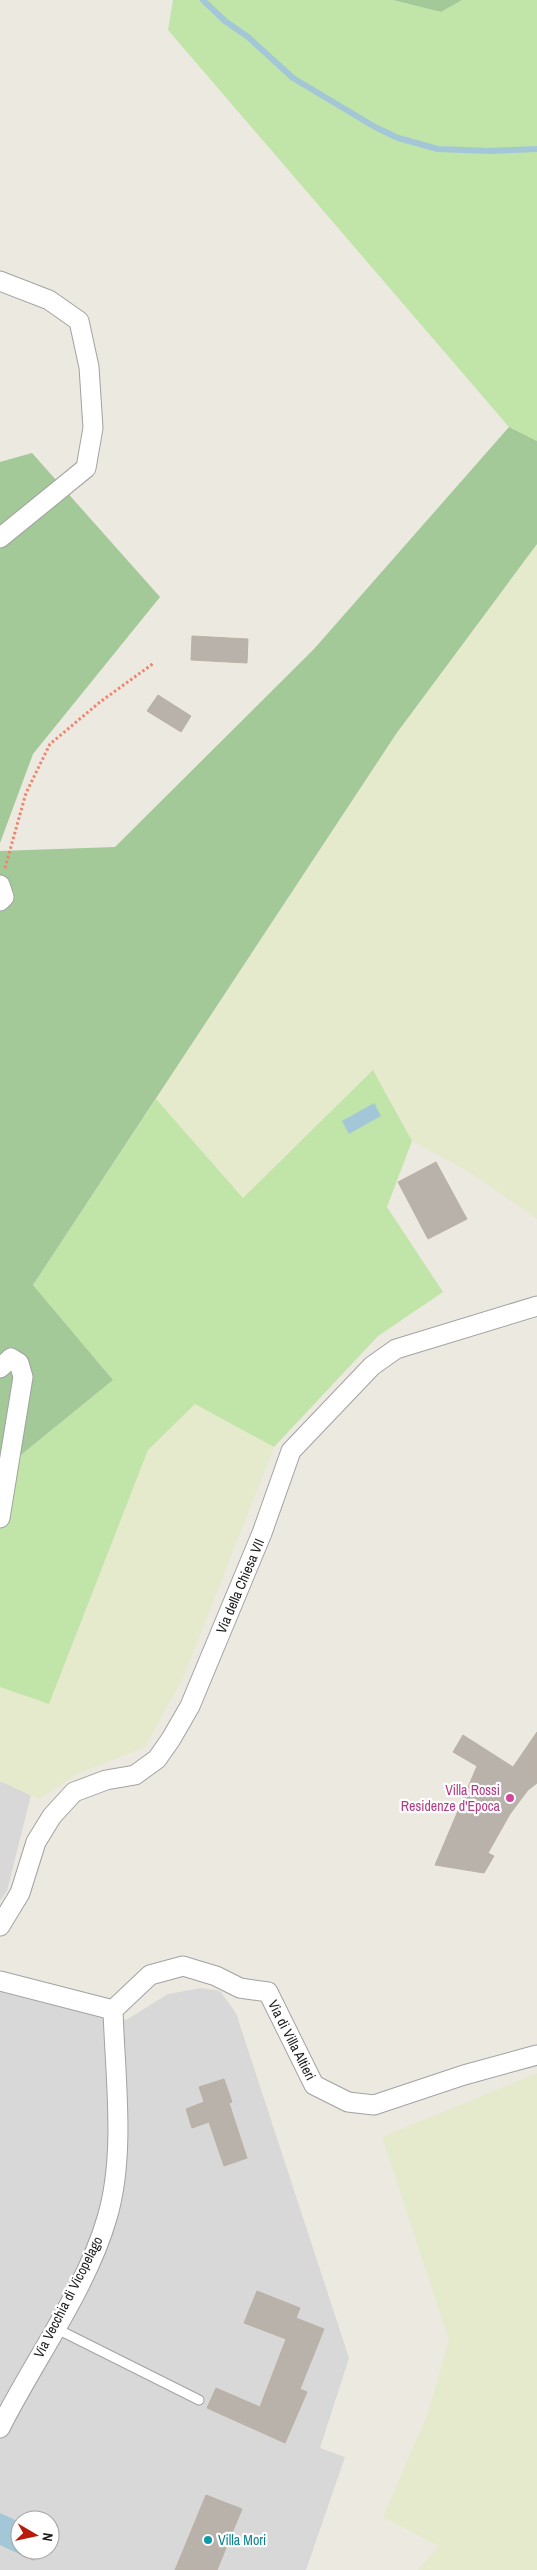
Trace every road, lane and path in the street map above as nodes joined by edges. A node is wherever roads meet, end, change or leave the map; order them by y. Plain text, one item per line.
1 (0, 281) edge
2 (0, 538) edge
3 (154, 663) dead end
4 (0, 874) edge
5 (0, 884) edge
6 (0, 901) edge
7 (537, 1306) edge
8 (0, 1368) edge
9 (0, 1518) edge
10 (0, 1926) edge
11 (0, 1980) edge
12 (113, 2010) junction
13 (537, 2055) edge
14 (55, 2328) junction
15 (199, 2400) dead end
16 (0, 2428) edge

1 - 2 street
3 - 4 path
5 - 6 street
7 - 10 street, Via della Chiesa VII
8 - 9 street
11 - 12 street
12 - 13 street, Via di Villa Altieri
12 - 14 street, Via Vecchia di Vicopelago
14 - 15 lane
14 - 16 street, Via Vecchia di Vicopelago

